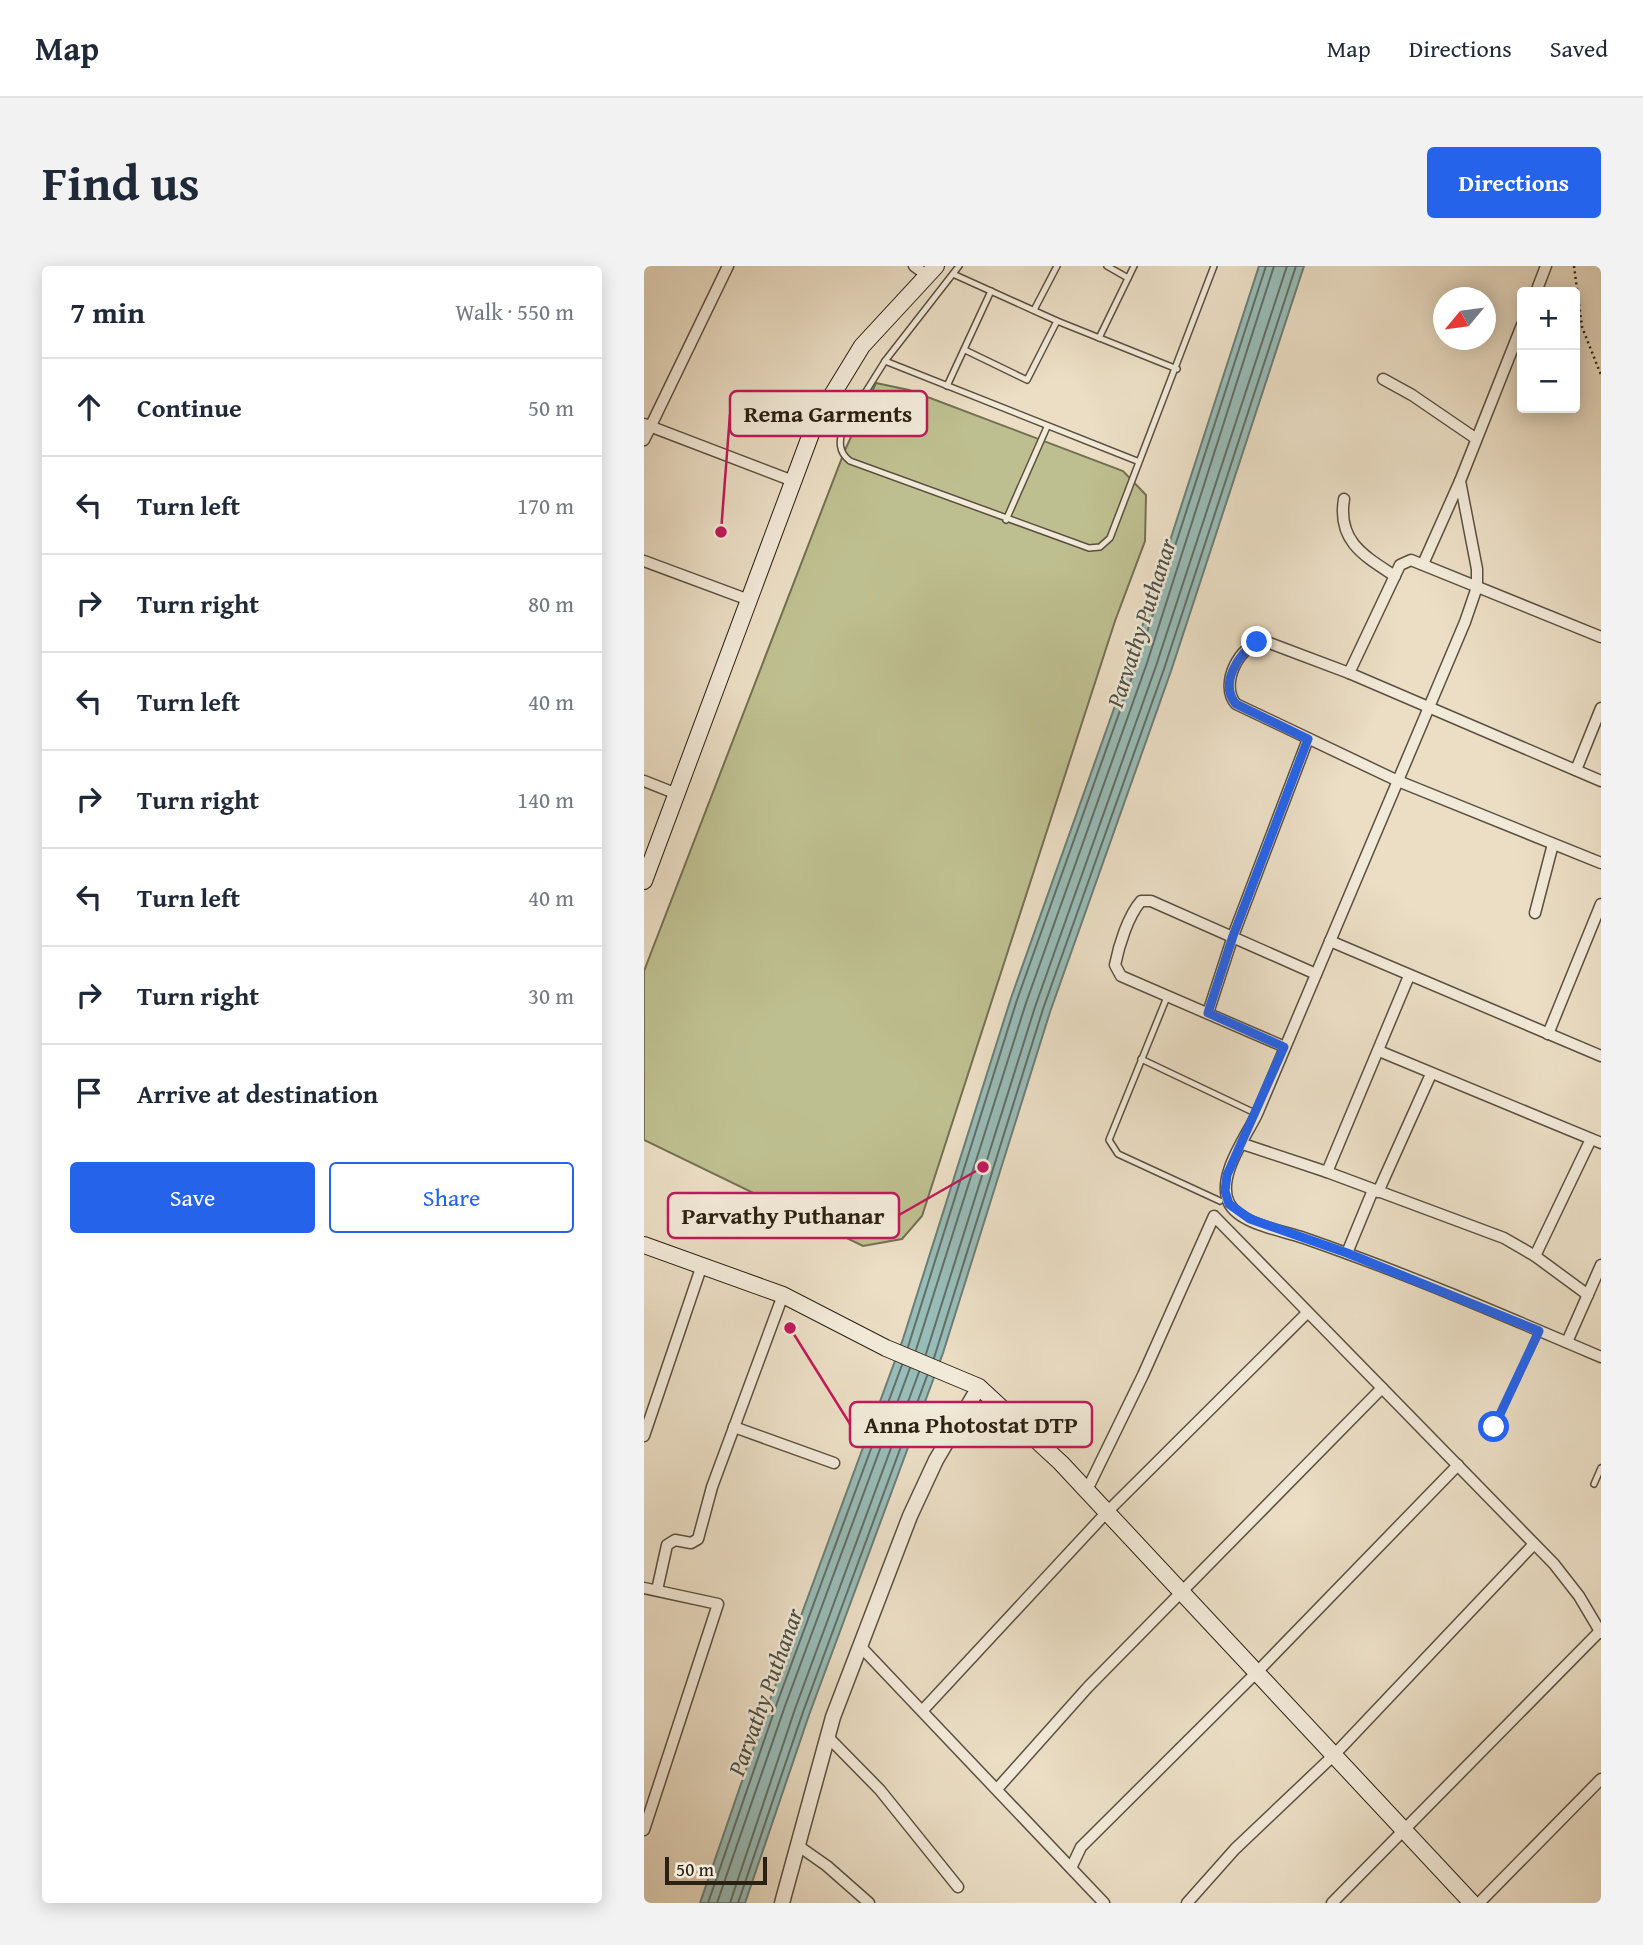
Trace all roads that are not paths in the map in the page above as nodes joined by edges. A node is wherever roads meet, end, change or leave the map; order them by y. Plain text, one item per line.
1 (728, 266) edge
2 (914, 266) edge
3 (959, 266) edge
4 (1057, 266) edge
5 (1107, 266) edge
6 (1134, 266) edge
7 (1214, 266) edge
8 (1546, 266) edge
9 (932, 271) edge
10 (953, 274) junction
11 (1128, 278) junction
12 (1538, 287) edge
13 (991, 290) junction
14 (1034, 310) junction
15 (1058, 321) junction
16 (1517, 336) edge
17 (1099, 338) junction
18 (965, 350) junction
19 (885, 361) junction
20 (1177, 369) junction
21 (1383, 379) dead end
22 (947, 386) junction
23 (646, 425) edge
24 (1047, 427) junction
25 (1475, 438) junction
26 (644, 440) edge
27 (1137, 461) junction
28 (793, 481) junction
29 (1460, 481) junction
30 (1344, 499) dead end
31 (1006, 520) junction
32 (644, 561) edge
33 (1423, 564) junction
34 (1395, 576) junction
35 (1477, 587) junction
36 (749, 600) junction
37 (1601, 636) edge
38 (1349, 673) junction
39 (1429, 707) junction
40 (1601, 708) edge
41 (1308, 739) junction
42 (1576, 770) junction
43 (644, 781) edge
44 (1398, 781) junction
45 (1601, 781) edge
46 (677, 794) junction
47 (1553, 844) junction
48 (1601, 863) edge
49 (644, 881) edge
50 (1601, 904) edge
51 (1535, 912) dead end
52 (1233, 936) junction
53 (1330, 941) junction
54 (1316, 974) junction
55 (1409, 976) junction
56 (1167, 996) junction
57 (1208, 1013) junction
58 (1548, 1034) junction
59 (1284, 1047) junction
60 (1379, 1051) junction
61 (1601, 1056) edge
62 (1141, 1059) junction
63 (1431, 1074) junction
64 (1257, 1114) junction
65 (1596, 1141) edge
66 (1242, 1144) junction
67 (1328, 1172) junction
68 (1376, 1191) junction
69 (1222, 1196) junction
70 (644, 1245) edge
71 (1347, 1253) junction
72 (1535, 1256) junction
73 (702, 1265) junction
74 (1601, 1265) edge
75 (1594, 1290) edge
76 (783, 1295) junction
77 (1307, 1313) junction
78 (1539, 1331) junction
79 (1567, 1342) junction
80 (1601, 1356) edge
81 (979, 1387) junction
82 (1382, 1388) junction
83 (734, 1427) junction
84 (1494, 1427) dead end
85 (644, 1436) edge
86 (834, 1463) dead end
87 (1458, 1465) junction
88 (1601, 1468) edge
89 (1594, 1484) dead end
90 (1087, 1490) junction
91 (1107, 1512) junction
92 (1534, 1544) junction
93 (644, 1588) edge
94 (657, 1590) junction
95 (1183, 1593) junction
96 (1601, 1632) edge
97 (861, 1647) junction
98 (1257, 1672) junction
99 (923, 1710) junction
100 (828, 1737) junction
101 (1334, 1755) junction
102 (1601, 1779) edge
103 (997, 1789) junction
104 (644, 1830) edge
105 (1405, 1830) junction
106 (800, 1847) junction
107 (1072, 1866) junction
108 (958, 1887) dead end
109 (782, 1903) edge
110 (869, 1903) edge
111 (1104, 1903) edge
112 (1186, 1903) edge
113 (1332, 1903) edge
114 (1472, 1903) edge
115 (1479, 1903) edge

1 - 23 street
2 - 9 street
3 - 10 lane
4 - 14 lane
5 - 11 lane
6 - 11 lane
7 - 20 lane
8 - 12 street
9 - 28 main road
10 - 13 lane
10 - 19 lane
11 - 17 lane
13 - 14 lane
13 - 18 lane
14 - 15 lane
15 - 17 lane
15 - 18 lane
16 - 25 street
17 - 20 lane
18 - 22 lane
19 - 22 lane
19 - 31 lane
20 - 27 lane
21 - 25 street
22 - 24 lane
23 - 26 street
23 - 28 street
24 - 27 lane
24 - 31 lane
25 - 29 street
27 - 31 lane
28 - 36 main road
29 - 33 street
29 - 35 street
30 - 34 street
32 - 36 street
33 - 34 street
33 - 35 street
34 - 38 street
35 - 37 street
35 - 39 street
36 - 46 main road
38 - 39 street
38 - 41 street
39 - 42 street
39 - 44 street
40 - 42 street
41 - 44 street
41 - 52 street
42 - 45 street
43 - 46 street
44 - 47 street
44 - 53 street
46 - 49 main road
47 - 48 street
47 - 51 street
50 - 58 street
52 - 54 street
52 - 56 street
52 - 57 street
53 - 54 street
53 - 55 street
54 - 59 street
55 - 58 street
55 - 60 street
56 - 57 street
56 - 62 lane
57 - 59 street
58 - 61 street
59 - 64 street
60 - 63 street
60 - 67 street
62 - 64 lane
62 - 69 lane
63 - 65 street
63 - 68 street
64 - 66 street
65 - 72 street
66 - 67 street
66 - 69 street
67 - 68 street
68 - 71 street
68 - 72 street
69 - 71 street
70 - 73 main road
71 - 78 street
72 - 75 street
73 - 76 main road
73 - 85 street
74 - 75 street
75 - 79 street
76 - 81 main road
76 - 83 street
77 - 82 street
77 - 90 street
77 - 91 street
78 - 79 street
78 - 84 lane
79 - 80 street
81 - 90 main road
81 - 97 street
82 - 87 street
82 - 95 street
83 - 86 street
83 - 94 street
87 - 92 street
87 - 98 street
88 - 89 lane
90 - 91 main road
91 - 95 main road
91 - 99 street
92 - 96 street
92 - 101 street
93 - 94 street
94 - 104 street
95 - 98 main road
95 - 103 street
96 - 105 street
97 - 99 street
97 - 100 street
98 - 101 main road
98 - 107 street
99 - 103 street
100 - 106 street
100 - 108 street
101 - 105 main road
101 - 112 street
102 - 115 street
103 - 107 street
105 - 113 street
105 - 114 main road
106 - 109 street
106 - 110 street
107 - 111 street

